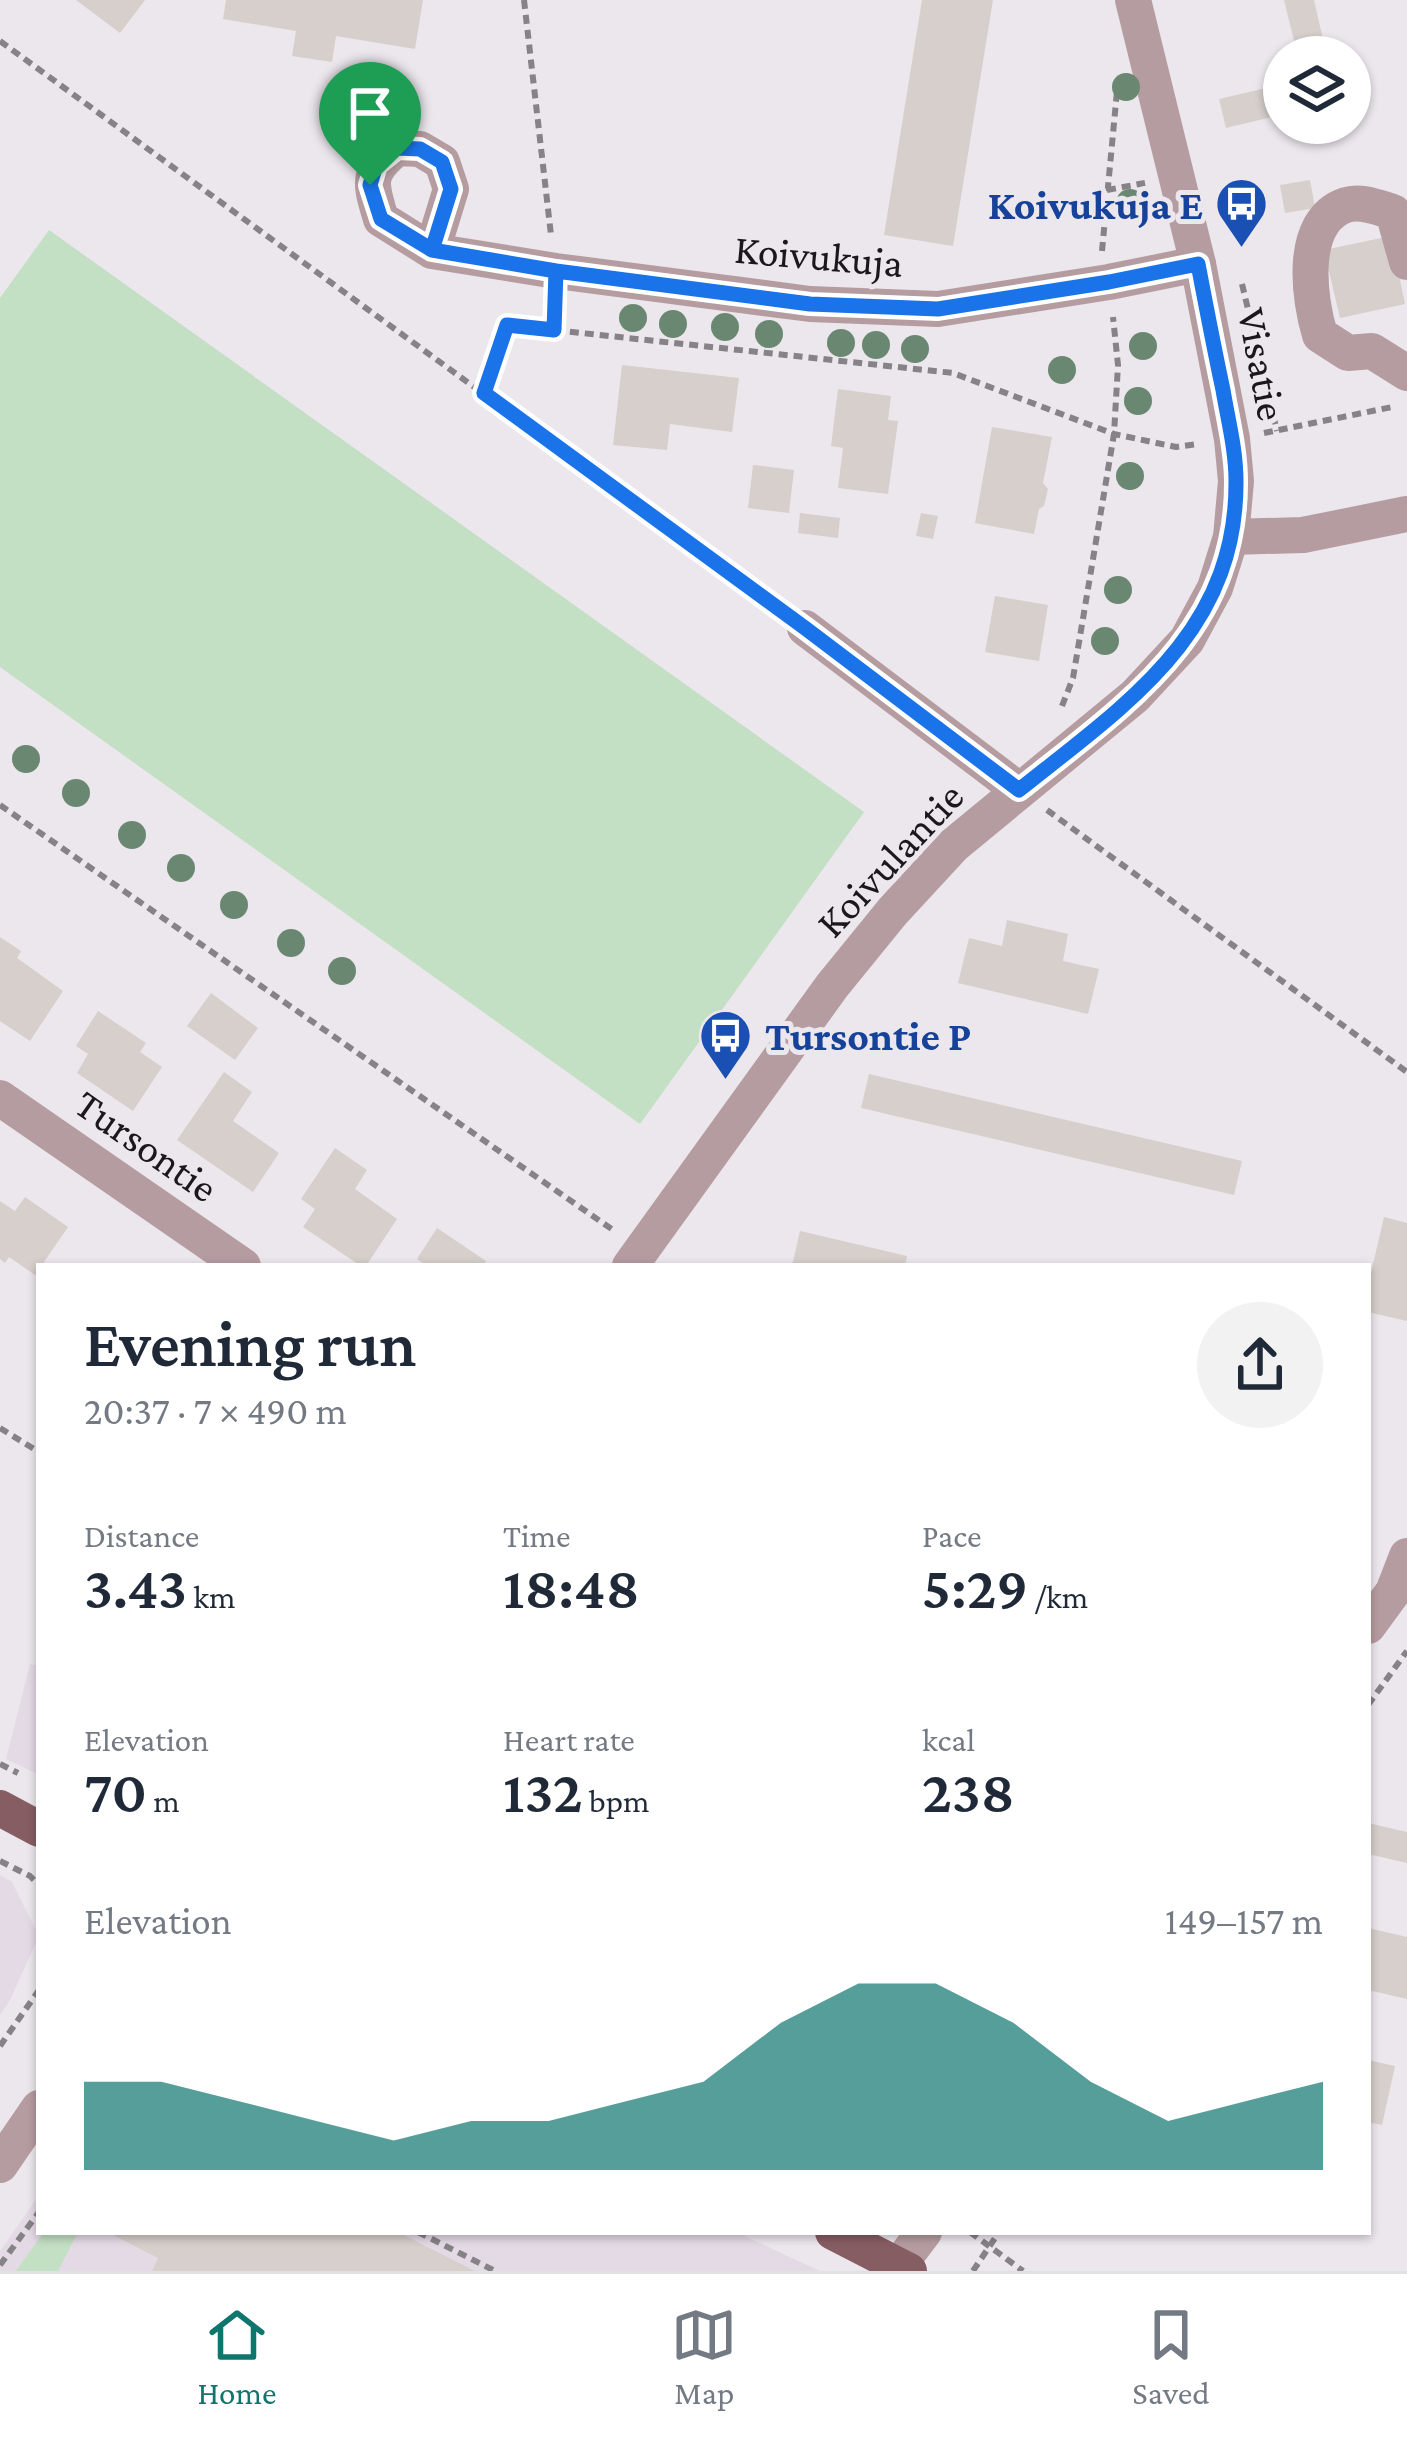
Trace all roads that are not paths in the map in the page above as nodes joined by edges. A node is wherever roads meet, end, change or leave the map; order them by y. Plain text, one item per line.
1 (1133, 0) edge
2 (432, 250) dead end
3 (1407, 262) edge
4 (1198, 264) junction
5 (1407, 370) edge
6 (1407, 514) edge
7 (1231, 537) junction
8 (805, 628) road end
9 (1019, 790) junction
10 (0, 1098) edge
11 (636, 1258) edge
12 (239, 1263) edge
13 (1407, 1556) edge
14 (1371, 1622) edge
15 (0, 1808) edge
16 (36, 1827) edge
17 (36, 2112) edge
18 (0, 2164) edge
19 (838, 2235) edge
20 (922, 2235) edge
21 (904, 2268) edge

1 - 4 street, Visatie
2 - 4 street, Koivukuja
3 - 5 street
4 - 7 street, Visatie
6 - 7 street
7 - 9 street, Koivulantie
8 - 9 street
9 - 11 street, Koivulantie
10 - 12 street, Tursontie
13 - 14 street
15 - 16 main road
17 - 18 street
19 - 21 main road
20 - 21 street

